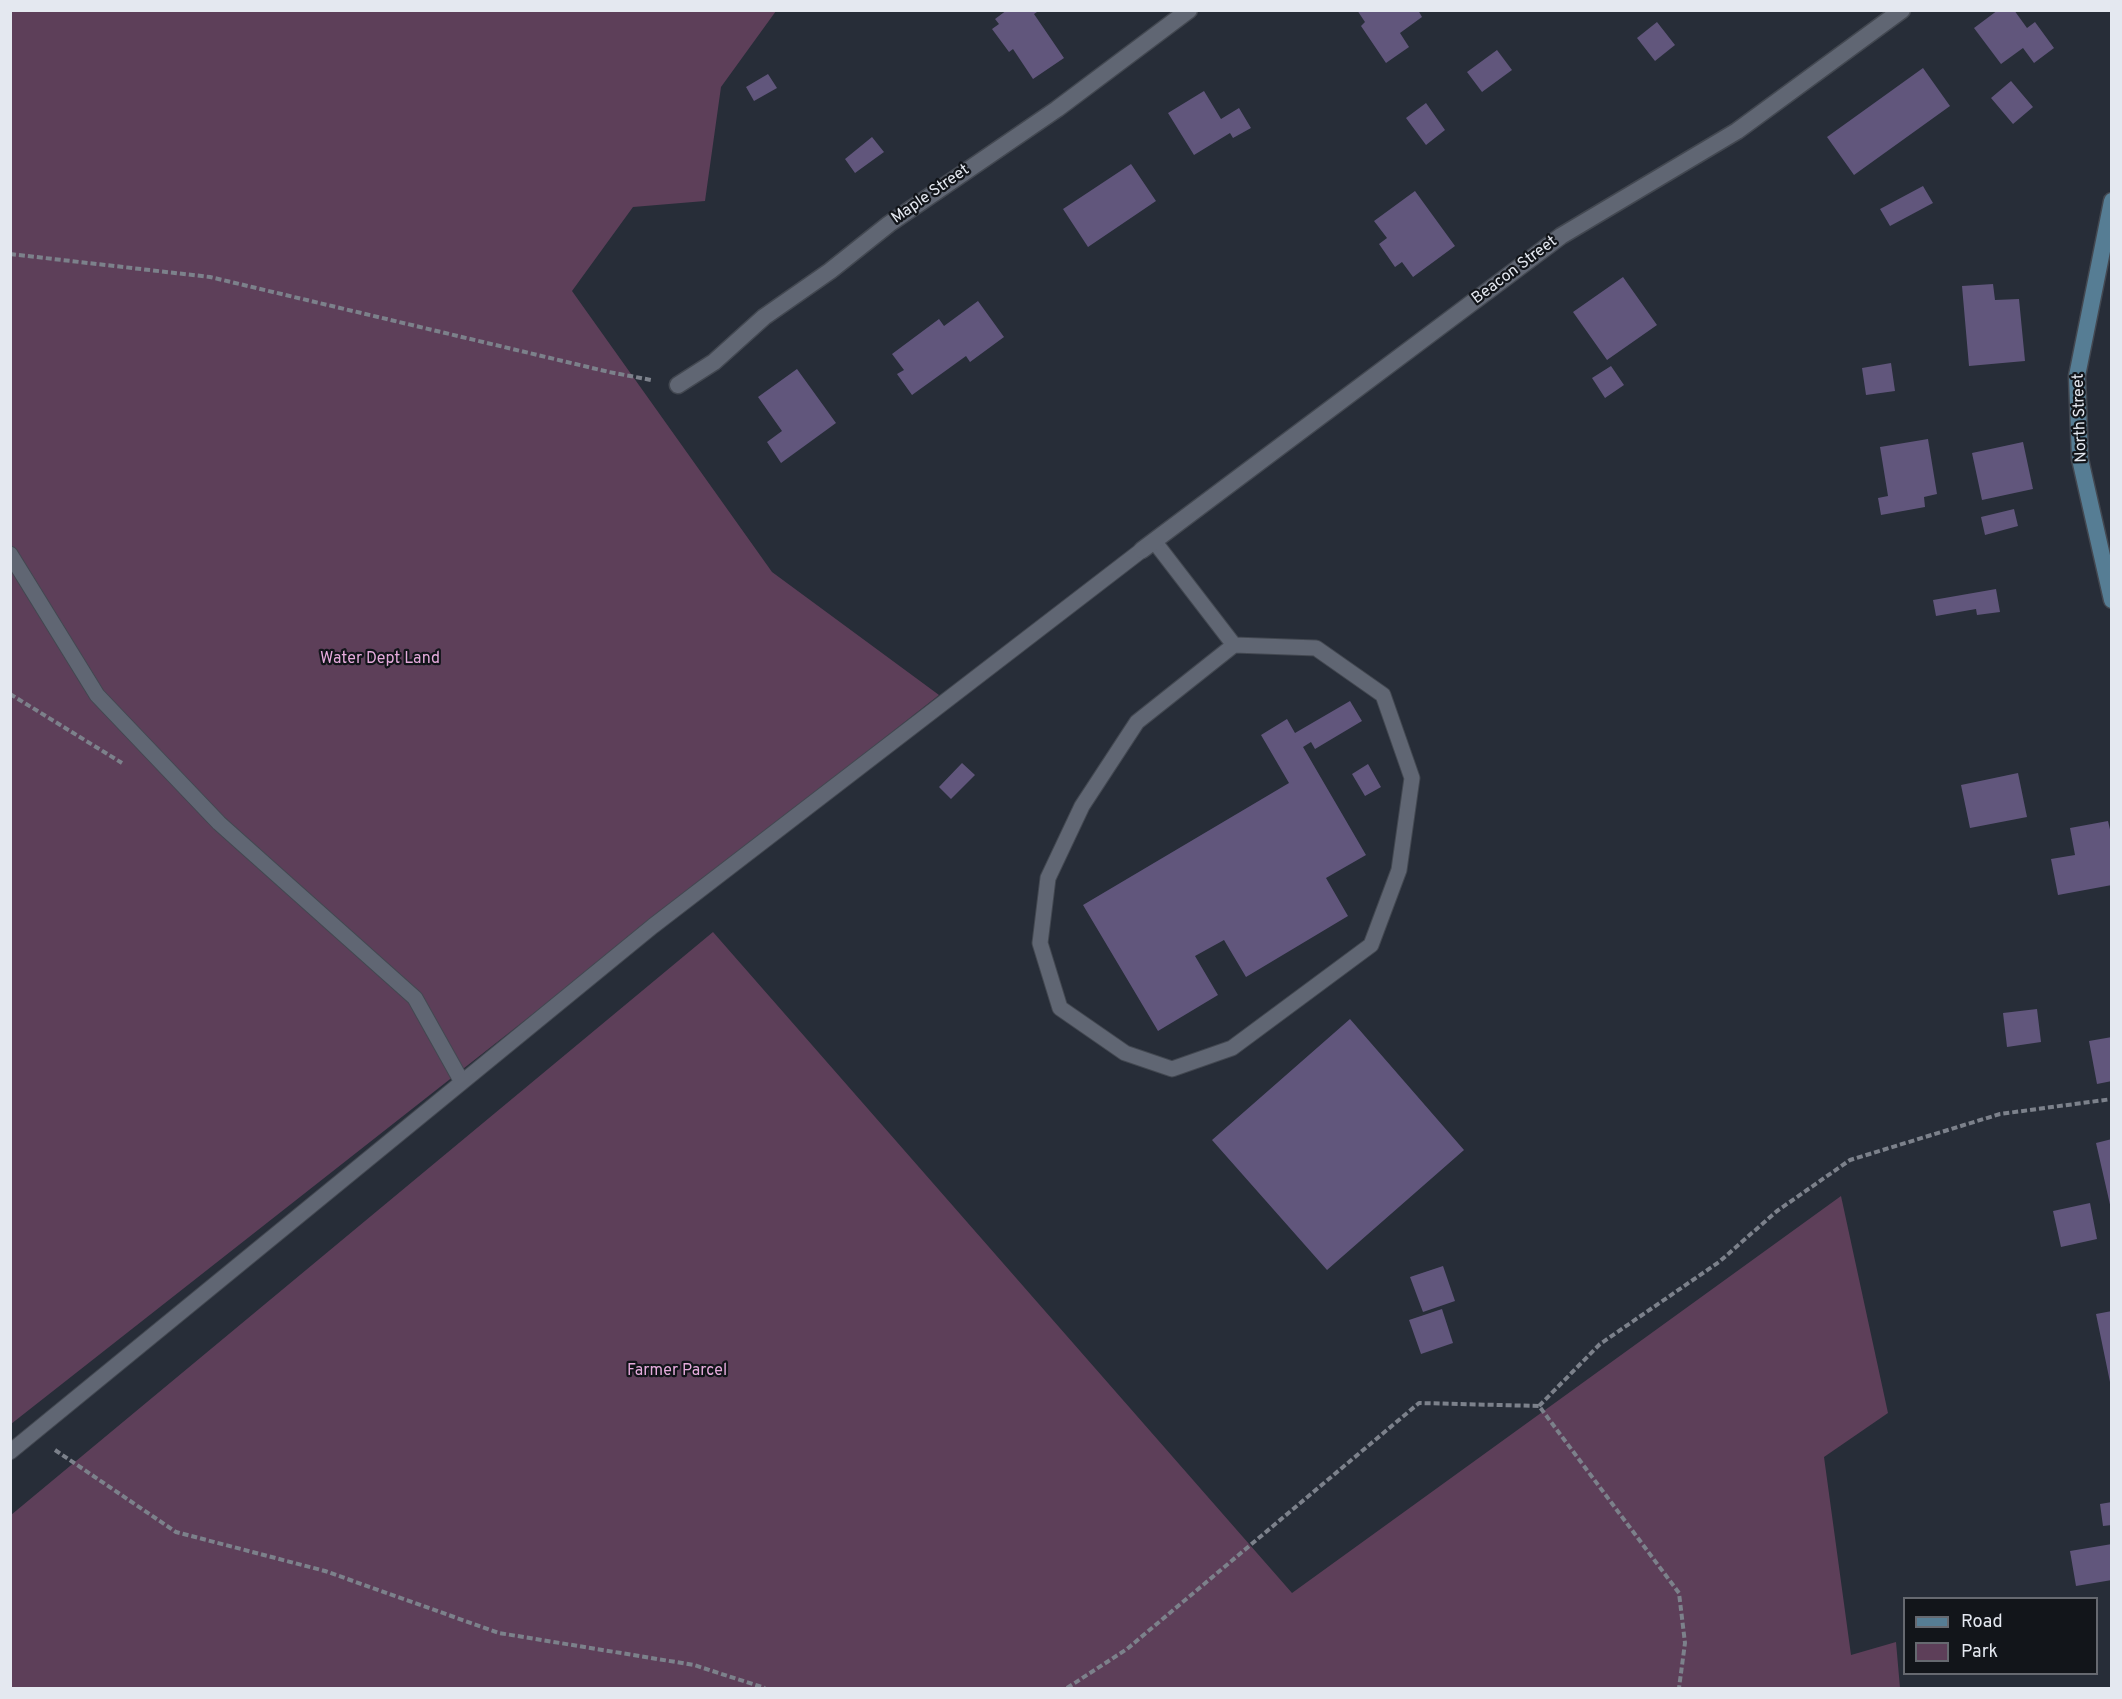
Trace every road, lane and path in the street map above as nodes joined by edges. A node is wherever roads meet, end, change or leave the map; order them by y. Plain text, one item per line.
1 (1189, 10) edge
2 (1902, 10) edge
3 (2112, 201) edge
4 (10, 254) edge
5 (678, 385) joint
6 (1148, 546) junction
7 (10, 554) edge
8 (2112, 600) edge
9 (1234, 645) junction
10 (10, 694) edge
11 (130, 767) dead end
12 (462, 1082) junction
13 (2112, 1098) edge
14 (1539, 1406) junction
15 (33, 1434) junction
16 (10, 1452) edge
17 (765, 1689) edge
18 (1067, 1689) edge
19 (1679, 1689) edge

1 - 5 street, Maple Street
2 - 6 street, Beacon Street
3 - 8 main road, North Street
4 - 5 path
6 - 9 lane
6 - 12 lane
7 - 12 lane
9 - 9 lane
10 - 11 path
12 - 15 lane
13 - 14 path
14 - 18 path
14 - 19 path
15 - 16 lane
15 - 17 path

